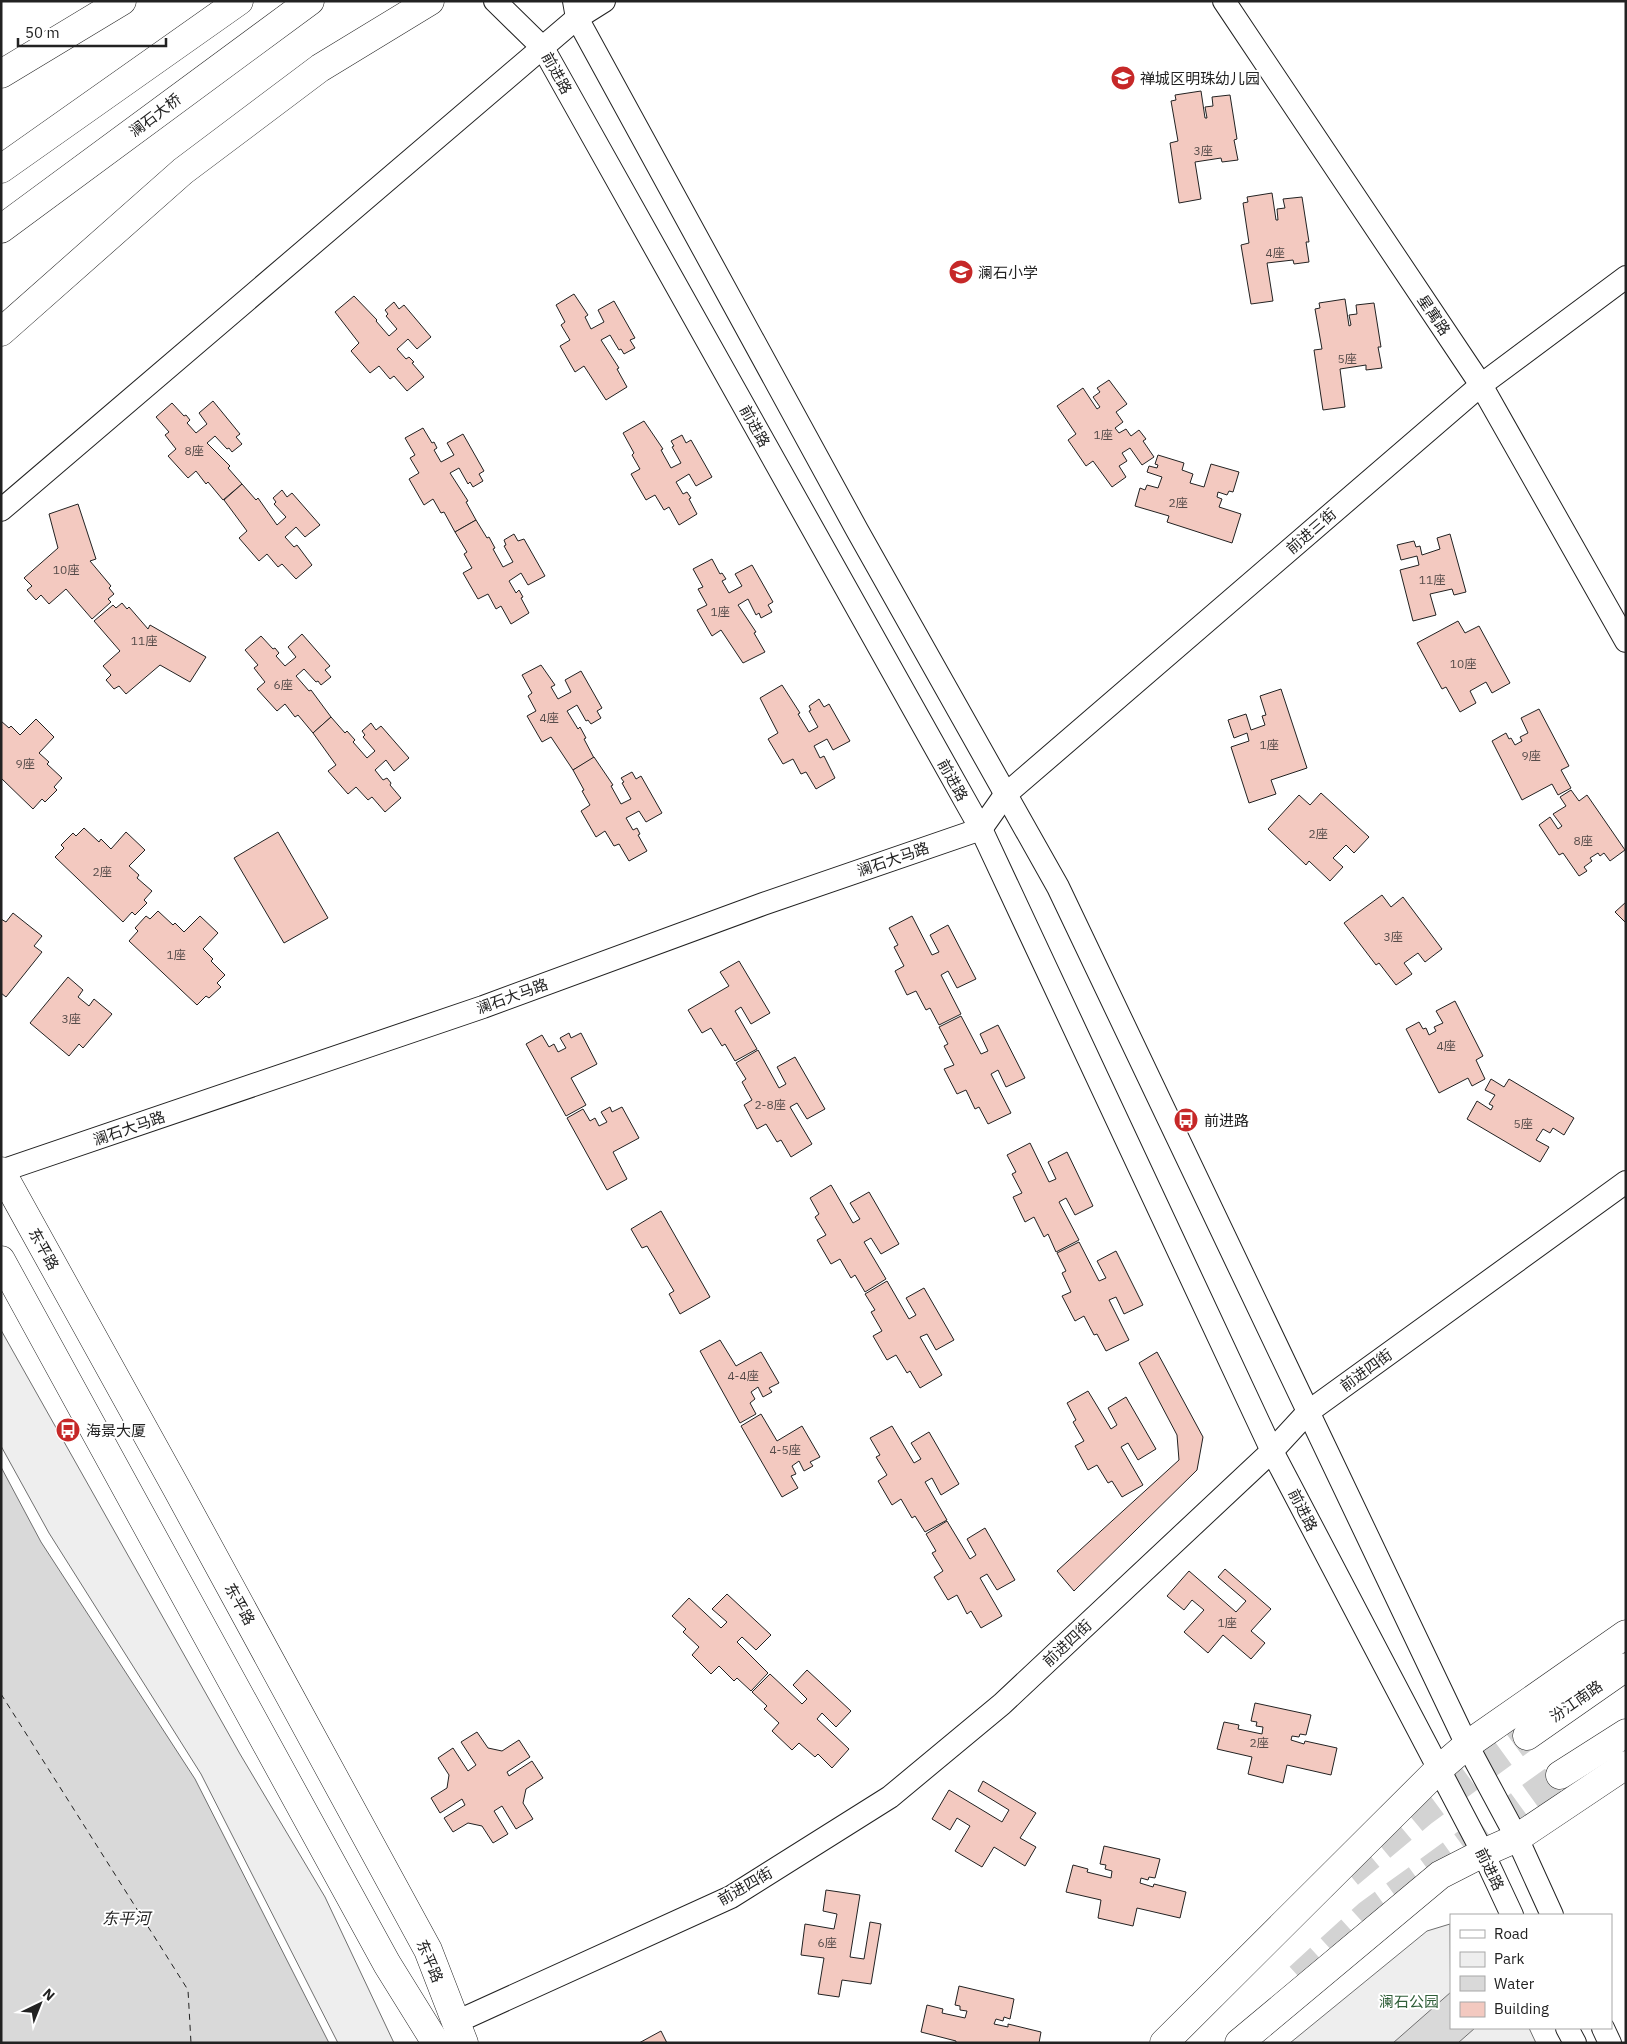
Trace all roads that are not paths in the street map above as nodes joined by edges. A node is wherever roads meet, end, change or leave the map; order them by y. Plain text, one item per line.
1 (122, 1) edge
2 (239, 1) edge
3 (310, 1) edge
4 (430, 1) edge
5 (495, 1) edge
6 (604, 1) edge
7 (1224, 1) edge
8 (576, 10) edge
9 (543, 48) junction
10 (1, 74) edge
11 (1, 169) edge
12 (1, 229) edge
13 (1626, 277) edge
14 (1, 332) edge
15 (1481, 386) junction
16 (1, 510) edge
17 (1626, 641) edge
18 (1005, 795) junction
19 (981, 829) junction
20 (1, 1171) edge
21 (1626, 1182) edge
22 (1, 1260) edge
23 (1308, 1412) junction
24 (1272, 1450) junction
25 (1626, 1634) edge
26 (1626, 1667) edge
27 (1626, 1733) edge
28 (1527, 1736) tunnel mouth
29 (1467, 1745) junction
30 (1626, 1766) edge
31 (1438, 1770) junction
32 (1560, 1775) tunnel mouth
33 (1517, 1838) junction
34 (1483, 1853) junction
35 (1512, 1914) edge
36 (1552, 1914) edge
37 (1568, 2029) edge
38 (1603, 2029) edge
39 (459, 2033) edge
40 (436, 2043) edge
41 (1164, 2043) edge
42 (1239, 2043) edge
43 (1575, 2043) edge
44 (1610, 2043) edge

1 - 10 main road
2 - 11 main road
3 - 12 main road, 澜石大桥
4 - 14 main road
5 - 9 street, 前进路
6 - 8 street
7 - 15 street, 星寓路
8 - 9 street
8 - 18 street
9 - 16 street
9 - 19 street, 前进路
13 - 15 street, 前进三街
15 - 17 street, 星寓路
15 - 18 street, 前进三街
18 - 19 street
18 - 23 street
19 - 20 street, 澜石大马路
19 - 24 street, 前进路
20 - 39 main road, 东平路
21 - 23 street, 前进四街
22 - 40 main road
23 - 24 street, 前进四街
23 - 29 street
24 - 31 street, 前进路
24 - 39 street, 前进四街
25 - 29 main road
26 - 28 main road, 汾江南路
27 - 32 main road
29 - 31 main road
29 - 33 street
30 - 33 main road
31 - 34 street, 前进路
31 - 41 main road
33 - 34 main road
33 - 36 street
34 - 35 street, 前进路
34 - 42 main road
37 - 43 street
38 - 44 street

